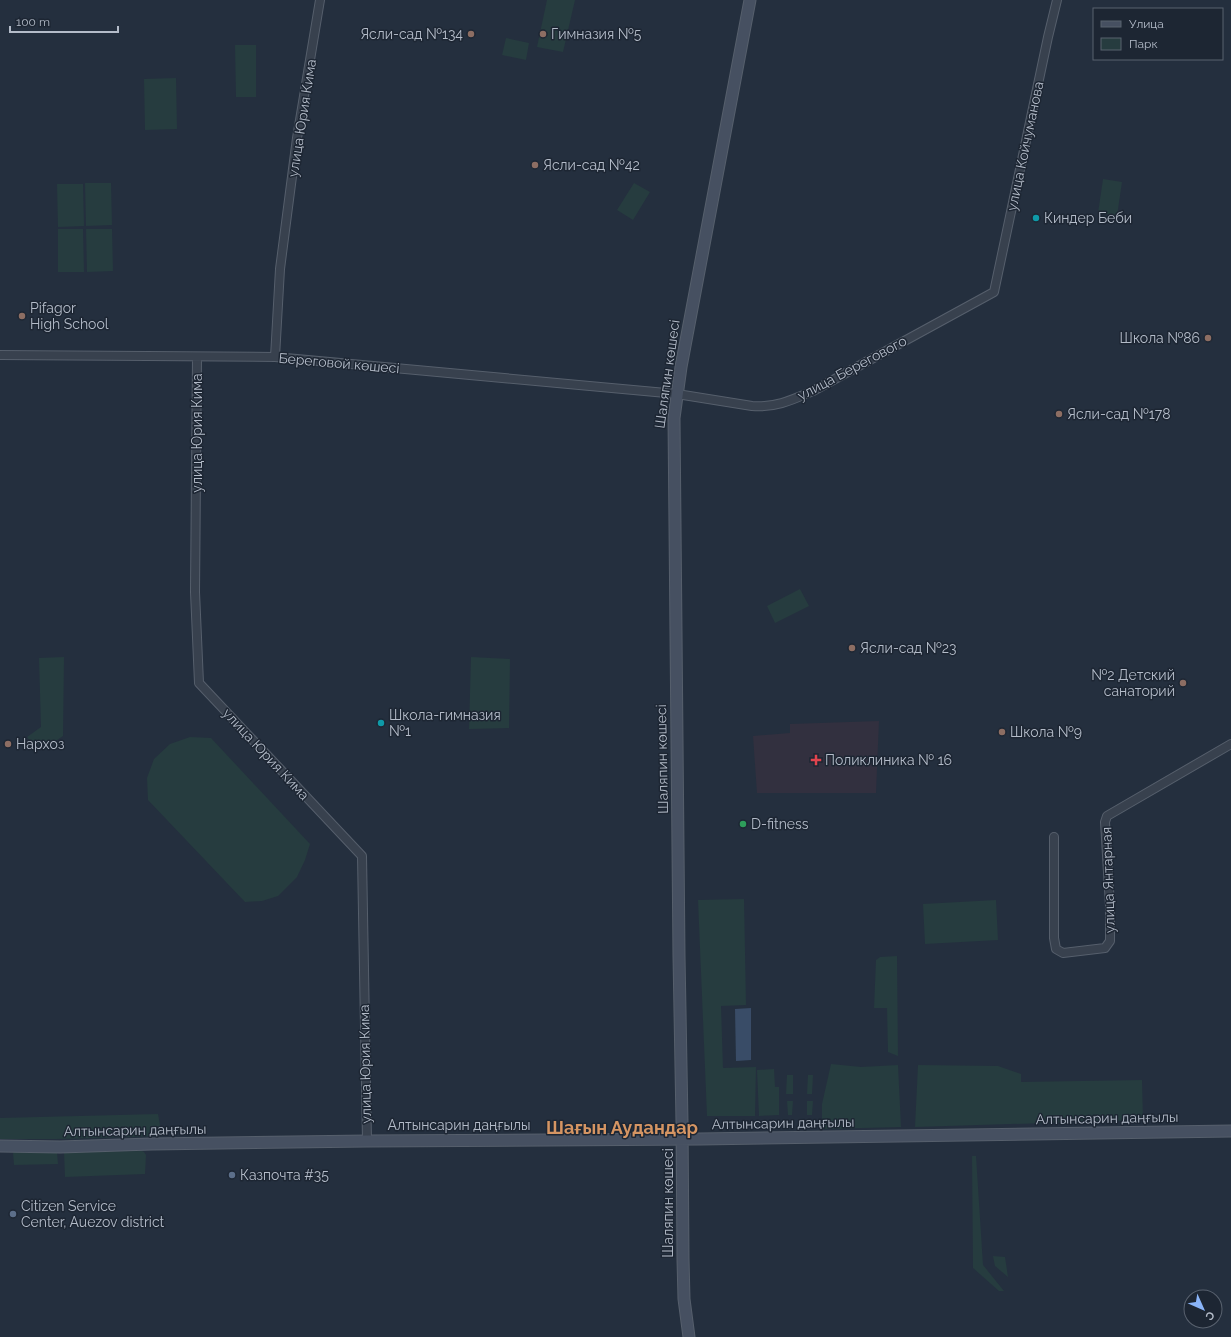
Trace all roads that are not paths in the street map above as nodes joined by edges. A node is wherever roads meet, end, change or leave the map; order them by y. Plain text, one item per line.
1 (320, 0) edge
2 (750, 0) edge
3 (1058, 0) edge
4 (994, 292) joint
5 (0, 355) edge
6 (197, 357) junction
7 (275, 357) junction
8 (677, 394) junction
9 (1231, 744) edge
10 (1054, 837) dead end
11 (1231, 1131) edge
12 (682, 1139) junction
13 (367, 1141) junction
14 (0, 1146) edge
15 (689, 1337) edge

1 - 7 street, улица Юрия Кима
2 - 8 main road, Шаляпин көшесі
3 - 4 street, улица Койчуманова
4 - 8 street, улица Берегового
5 - 6 street, Береговой көшесі
6 - 7 street, Береговой көшесі
6 - 13 street, улица Юрия Кима
7 - 8 street, Береговой көшесі
8 - 12 main road, Шаляпин көшесі
9 - 10 street, улица Янтарная
11 - 12 main road, Алтынсарин даңғылы
12 - 13 main road, Алтынсарин даңғылы
12 - 15 main road, Шаляпин көшесі
13 - 14 main road, Алтынсарин даңғылы

